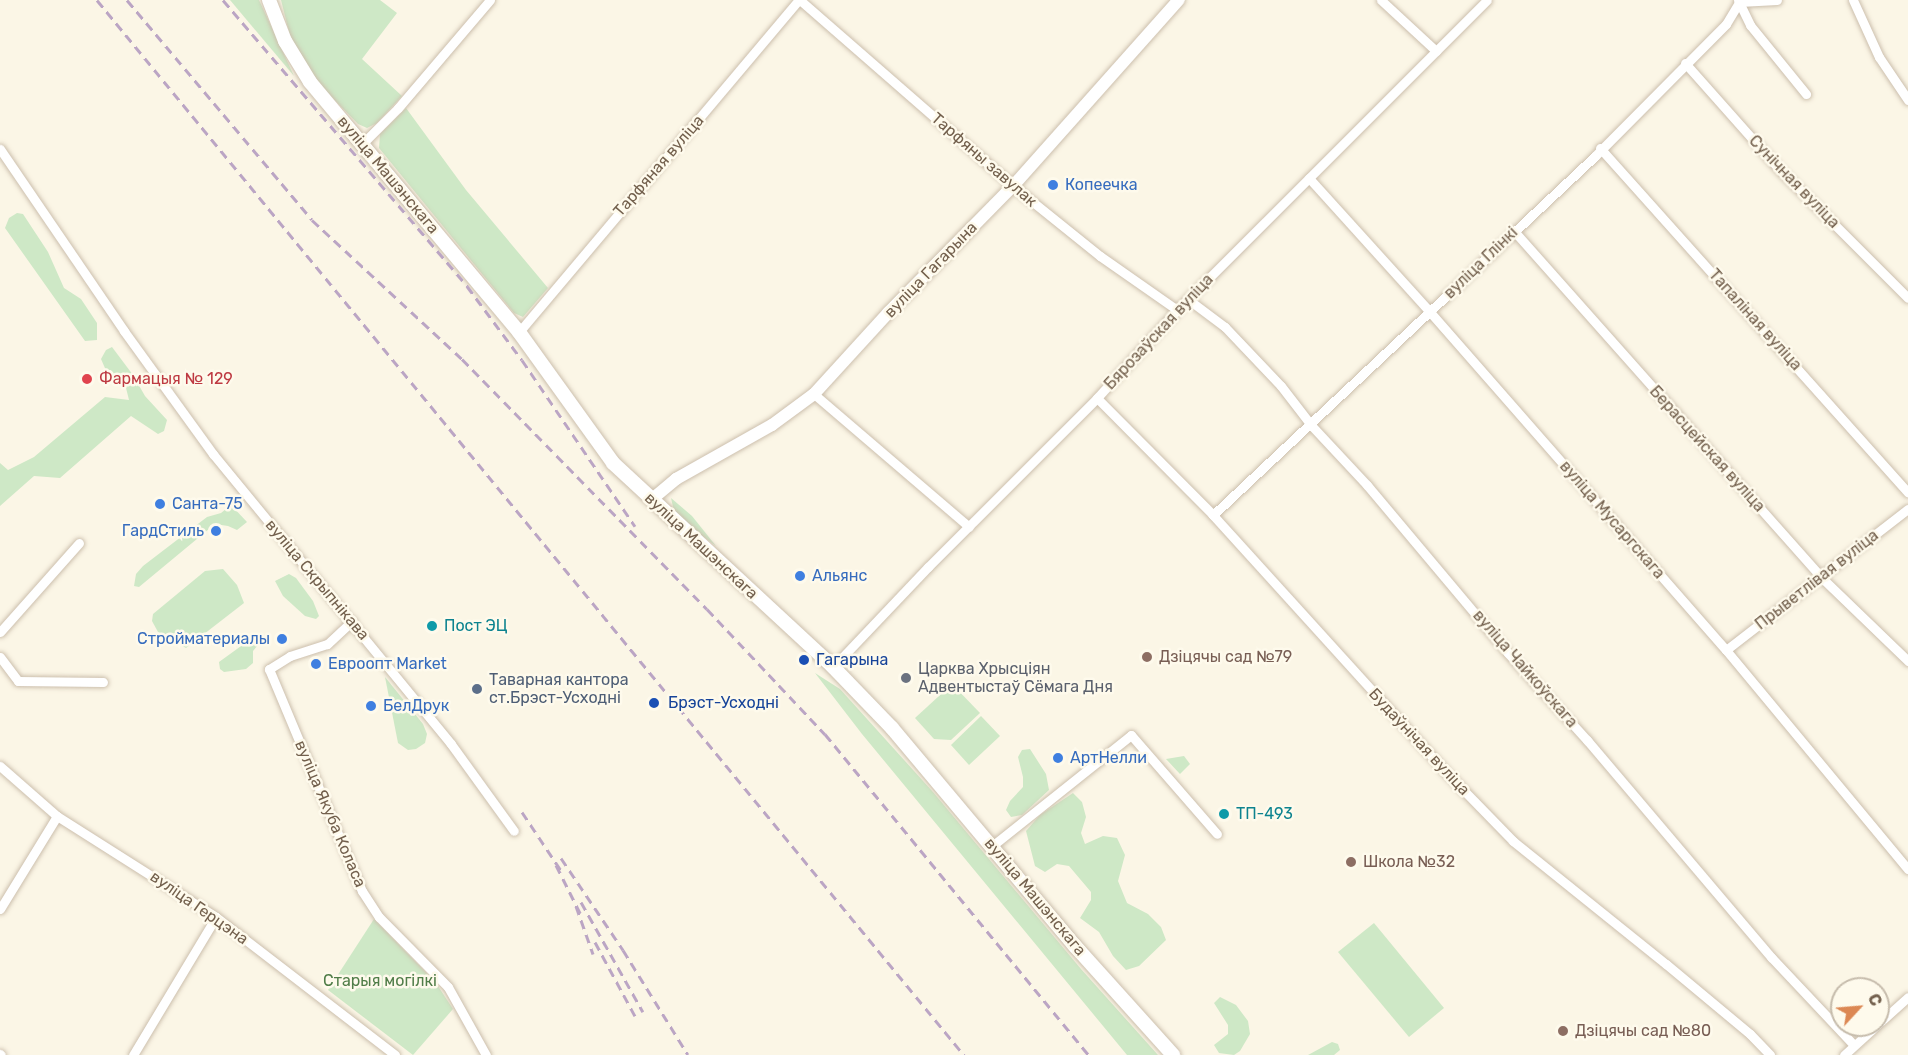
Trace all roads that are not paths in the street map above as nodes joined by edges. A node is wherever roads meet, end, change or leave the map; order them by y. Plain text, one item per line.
1 (490, 0) edge
2 (799, 0) edge
3 (1179, 0) edge
4 (1381, 0) edge
5 (1487, 0) edge
6 (1777, 0) edge
7 (1853, 0) edge
8 (269, 1) edge
9 (1738, 1) edge
10 (1436, 51) junction
11 (1685, 63) junction
12 (1806, 94) dead end
13 (1908, 100) edge
14 (363, 143) junction
15 (1600, 148) junction
16 (0, 149) edge
17 (1309, 178) junction
18 (1013, 186) junction
19 (1514, 231) junction
20 (1908, 298) edge
21 (1189, 300) junction
22 (1176, 310) junction
23 (1430, 312) junction
24 (519, 332) junction
25 (814, 394) junction
26 (1097, 398) junction
27 (1311, 425) junction
28 (1908, 492) edge
29 (651, 500) junction
30 (1908, 509) edge
31 (1213, 515) junction
32 (969, 527) junction
33 (79, 543) dead end
34 (1822, 578) junction
35 (352, 621) junction
36 (0, 632) edge
37 (1726, 650) junction
38 (0, 657) edge
39 (1908, 661) edge
40 (833, 667) junction
41 (103, 682) dead end
42 (0, 766) edge
43 (57, 816) junction
44 (514, 831) dead end
45 (1217, 834) dead end
46 (992, 846) junction
47 (1908, 869) edge
48 (0, 909) edge
49 (216, 917) junction
50 (1908, 997) edge
51 (1890, 1013) edge
52 (1863, 1037) edge
53 (1854, 1046) junction
54 (133, 1055) edge
55 (395, 1055) edge
56 (486, 1055) edge
57 (1173, 1055) edge
58 (1770, 1055) edge
59 (1844, 1055) edge

1 - 14 street
2 - 18 street, Тарфяны завулак
2 - 24 street, Тарфяная вуліца
3 - 18 street, вуліца Гагарына
4 - 10 street
5 - 10 street, Бярозаўская вуліца
6 - 9 street
7 - 13 street
8 - 14 main road, вуліца Машэнскага
9 - 11 street, вуліца Глінкі
9 - 12 street
10 - 17 street, Бярозаўская вуліца
11 - 15 street, вуліца Глінкі
11 - 20 street, Сунічная вуліца
14 - 24 main road, вуліца Машэнскага
15 - 19 street, вуліца Глінкі
15 - 28 street, Тапаліная вуліца
16 - 35 street, вуліца Скрыпнікава
17 - 21 street, Бярозаўская вуліца
17 - 23 street, вуліца Мусаргскага
18 - 22 street, Тарфяны завулак
18 - 25 street, вуліца Гагарына
19 - 23 street, вуліца Глінкі
19 - 34 street, Берасцейская вуліца
21 - 22 street, Бярозаўская вуліца
21 - 27 street, вуліца Чайкоўскага
22 - 26 street, Бярозаўская вуліца
23 - 27 street, вуліца Глінкі
23 - 37 street, вуліца Мусаргскага
24 - 29 main road, вуліца Машэнскага
25 - 29 street, вуліца Гагарына
25 - 32 street
26 - 31 street, Будаўнічая вуліца
26 - 32 street, Бярозаўская вуліца
27 - 31 street, вуліца Глінкі
27 - 53 street, вуліца Чайкоўскага
29 - 40 main road, вуліца Машэнскага
30 - 34 street, Прыветлівая вуліца
31 - 58 street, Будаўнічая вуліца
32 - 40 street, Бярозаўская вуліца
33 - 36 street
34 - 37 street, Прыветлівая вуліца
34 - 39 street, Берасцейская вуліца
35 - 44 street, вуліца Скрыпнікава
35 - 56 street, вуліца Якуба Коласа
37 - 47 street, вуліца Мусаргскага
38 - 41 street
40 - 46 main road, вуліца Машэнскага
42 - 43 street, вуліца Герцэна
43 - 48 street
43 - 49 street, вуліца Герцэна
45 - 46 street
46 - 57 main road, вуліца Машэнскага
49 - 54 street
49 - 55 street, вуліца Герцэна
50 - 51 street
52 - 53 street
53 - 59 street

